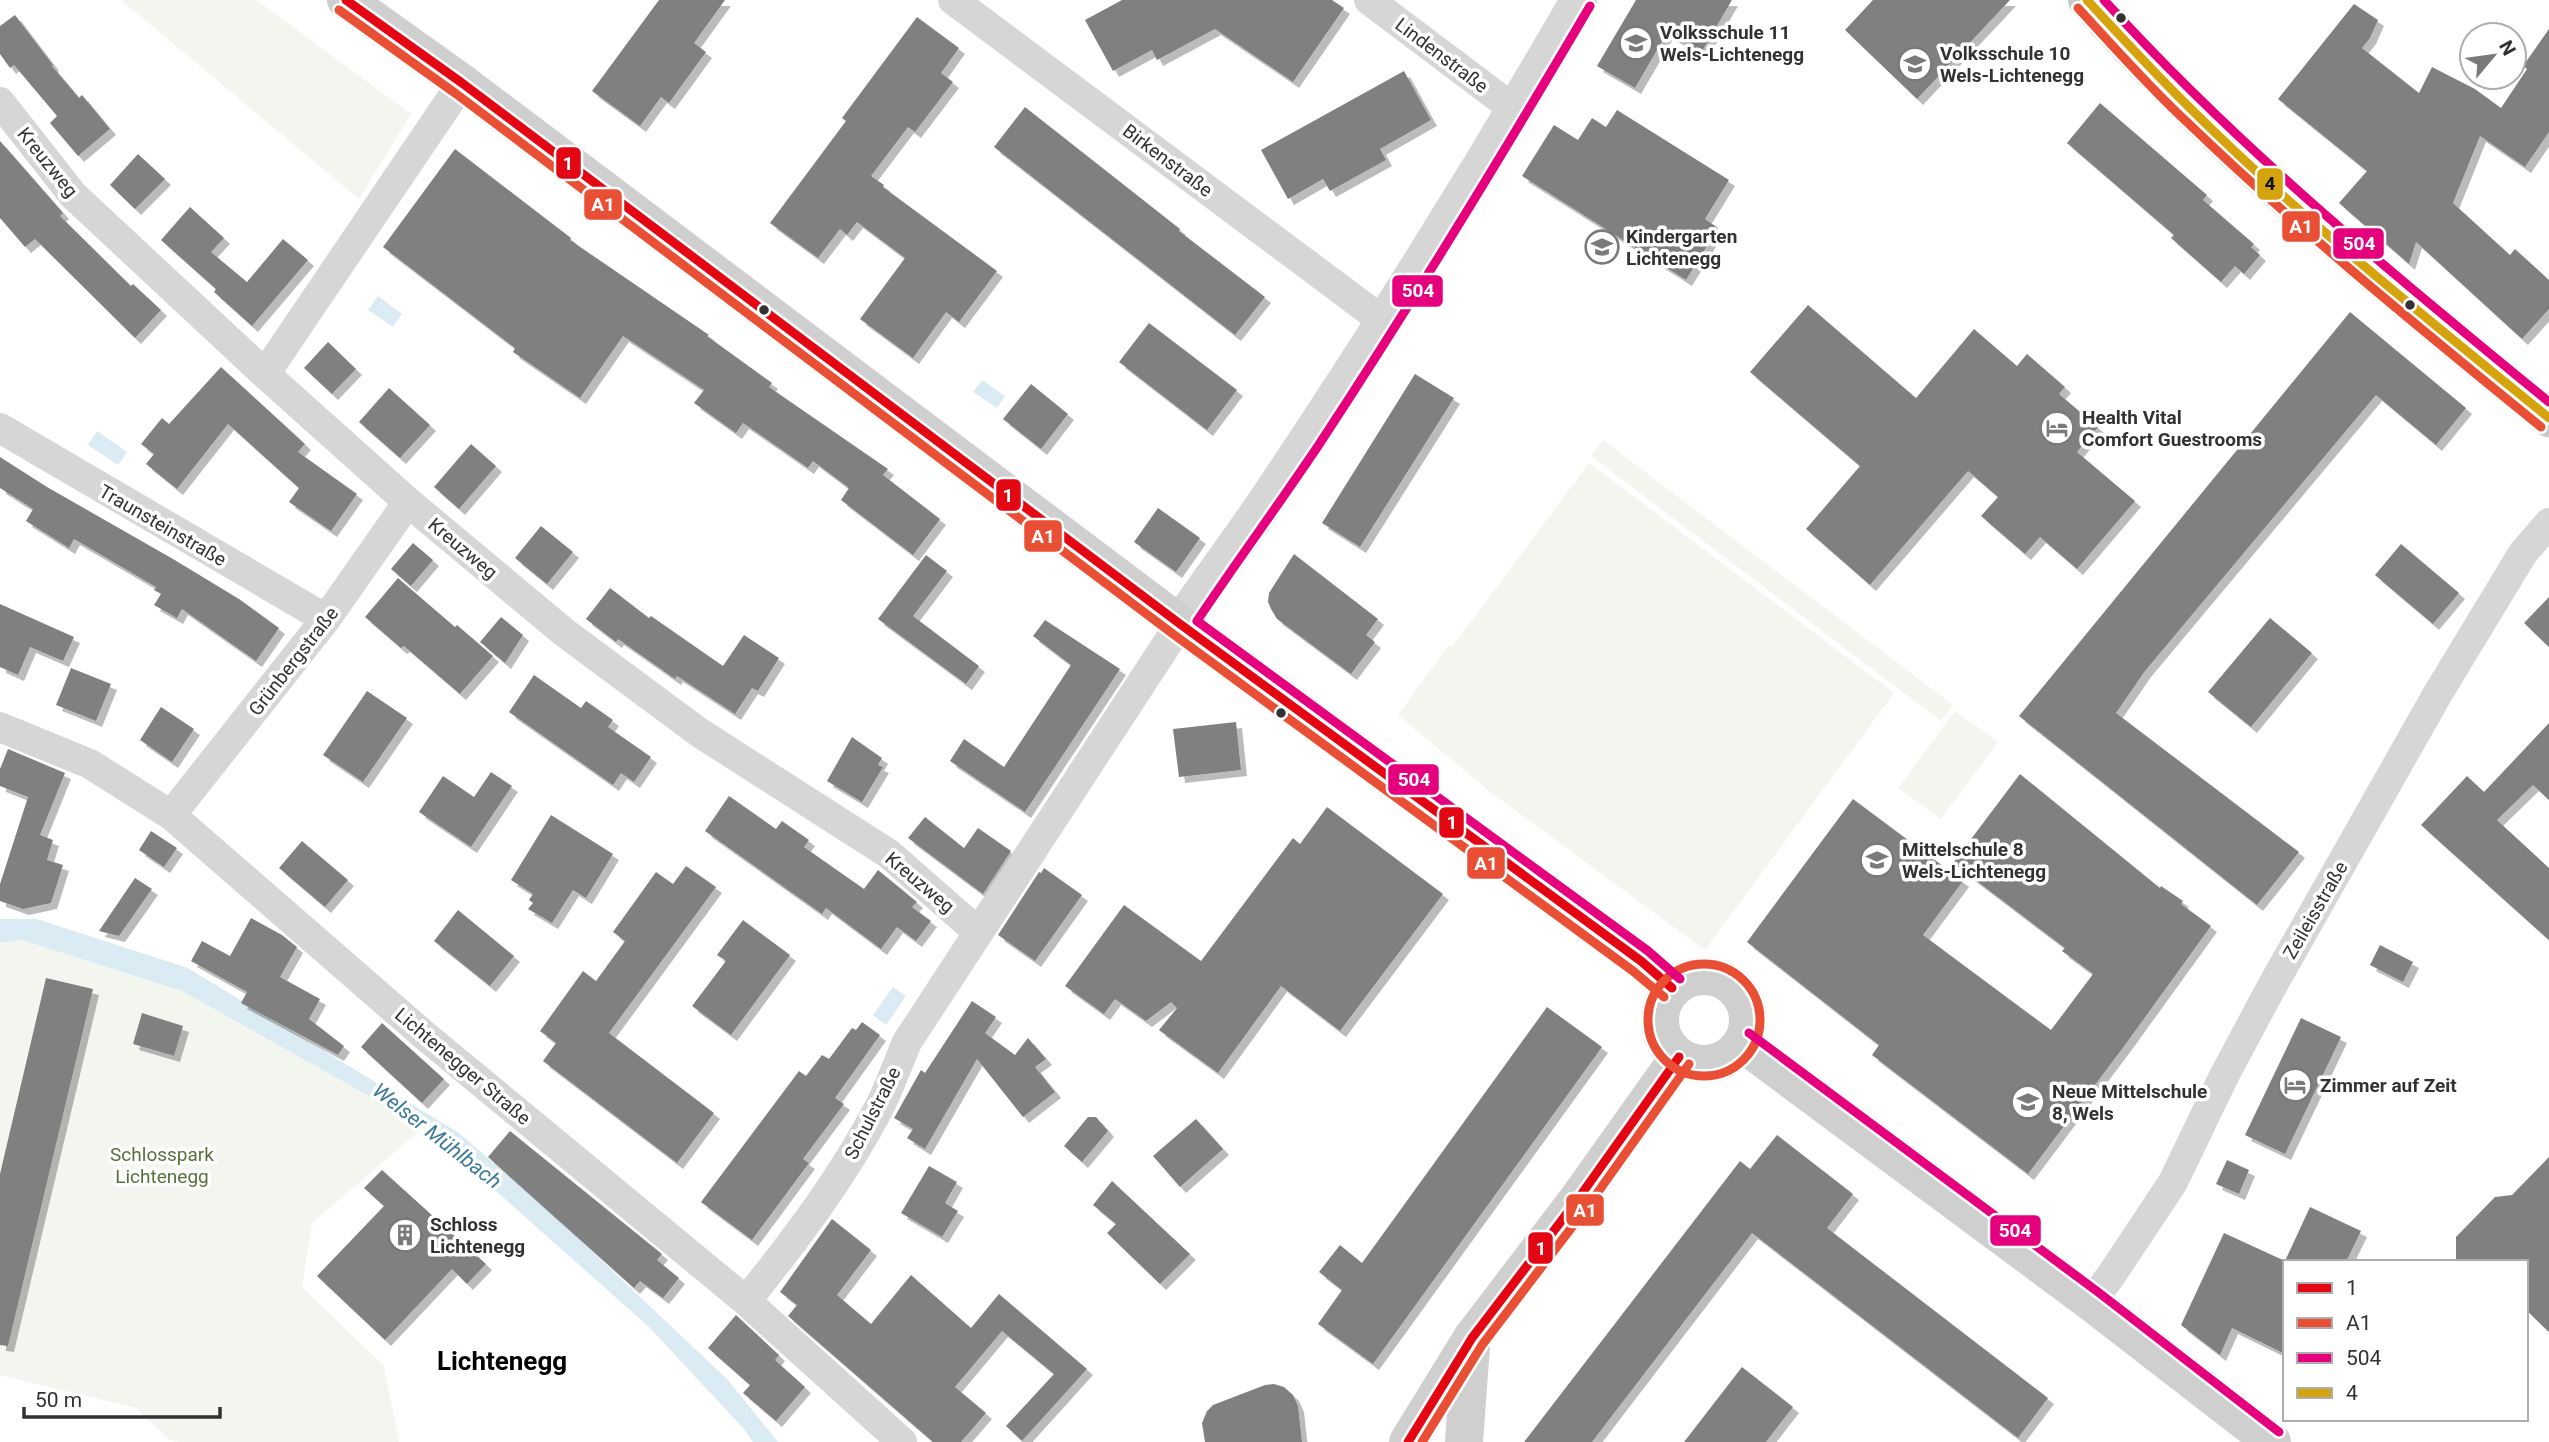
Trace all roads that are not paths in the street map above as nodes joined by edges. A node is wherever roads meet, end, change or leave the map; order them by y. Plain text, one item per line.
1 (346, 0) edge
2 (953, 0) edge
3 (1369, 0) edge
4 (1579, 0) edge
5 (2087, 0) edge
6 (462, 83) junction
7 (0, 102) edge
8 (1515, 110) junction
9 (1383, 321) junction
10 (265, 374) junction
11 (2549, 418) edge
12 (0, 428) edge
13 (408, 502) junction
14 (2549, 523) edge
15 (326, 619) junction
16 (1180, 624) junction
17 (0, 727) edge
18 (171, 815) junction
19 (978, 932) junction
20 (1672, 988) junction
21 (1742, 1043) junction
22 (1679, 1057) junction
23 (746, 1301) junction
24 (2091, 1302) junction
25 (1472, 1338) junction
26 (902, 1442) edge
27 (1408, 1442) edge
28 (1464, 1442) edge
29 (2272, 1442) edge

1 - 6 main road
2 - 9 street, Birkenstraße
3 - 8 street, Lindenstraße
4 - 8 street, Schulstraße
5 - 11 main road
6 - 10 street
6 - 16 main road
7 - 10 street, Kreuzweg
8 - 9 street, Schulstraße
9 - 16 street, Schulstraße
10 - 13 street, Kreuzweg
12 - 15 street, Traunsteinstraße
13 - 15 street, Grünbergstraße
13 - 19 street, Kreuzweg
14 - 24 street, Zeileisstraße
15 - 18 street, Grünbergstraße
16 - 19 street, Schulstraße
16 - 20 main road
17 - 18 street, Lichtenegger Straße
18 - 23 street, Lichtenegger Straße
19 - 23 street, Schulstraße
20 - 21 main road
20 - 22 main road
21 - 22 main road
21 - 24 main road
22 - 25 main road
23 - 26 street, Lichtenegger Straße
24 - 29 main road
25 - 27 main road
25 - 28 main road

